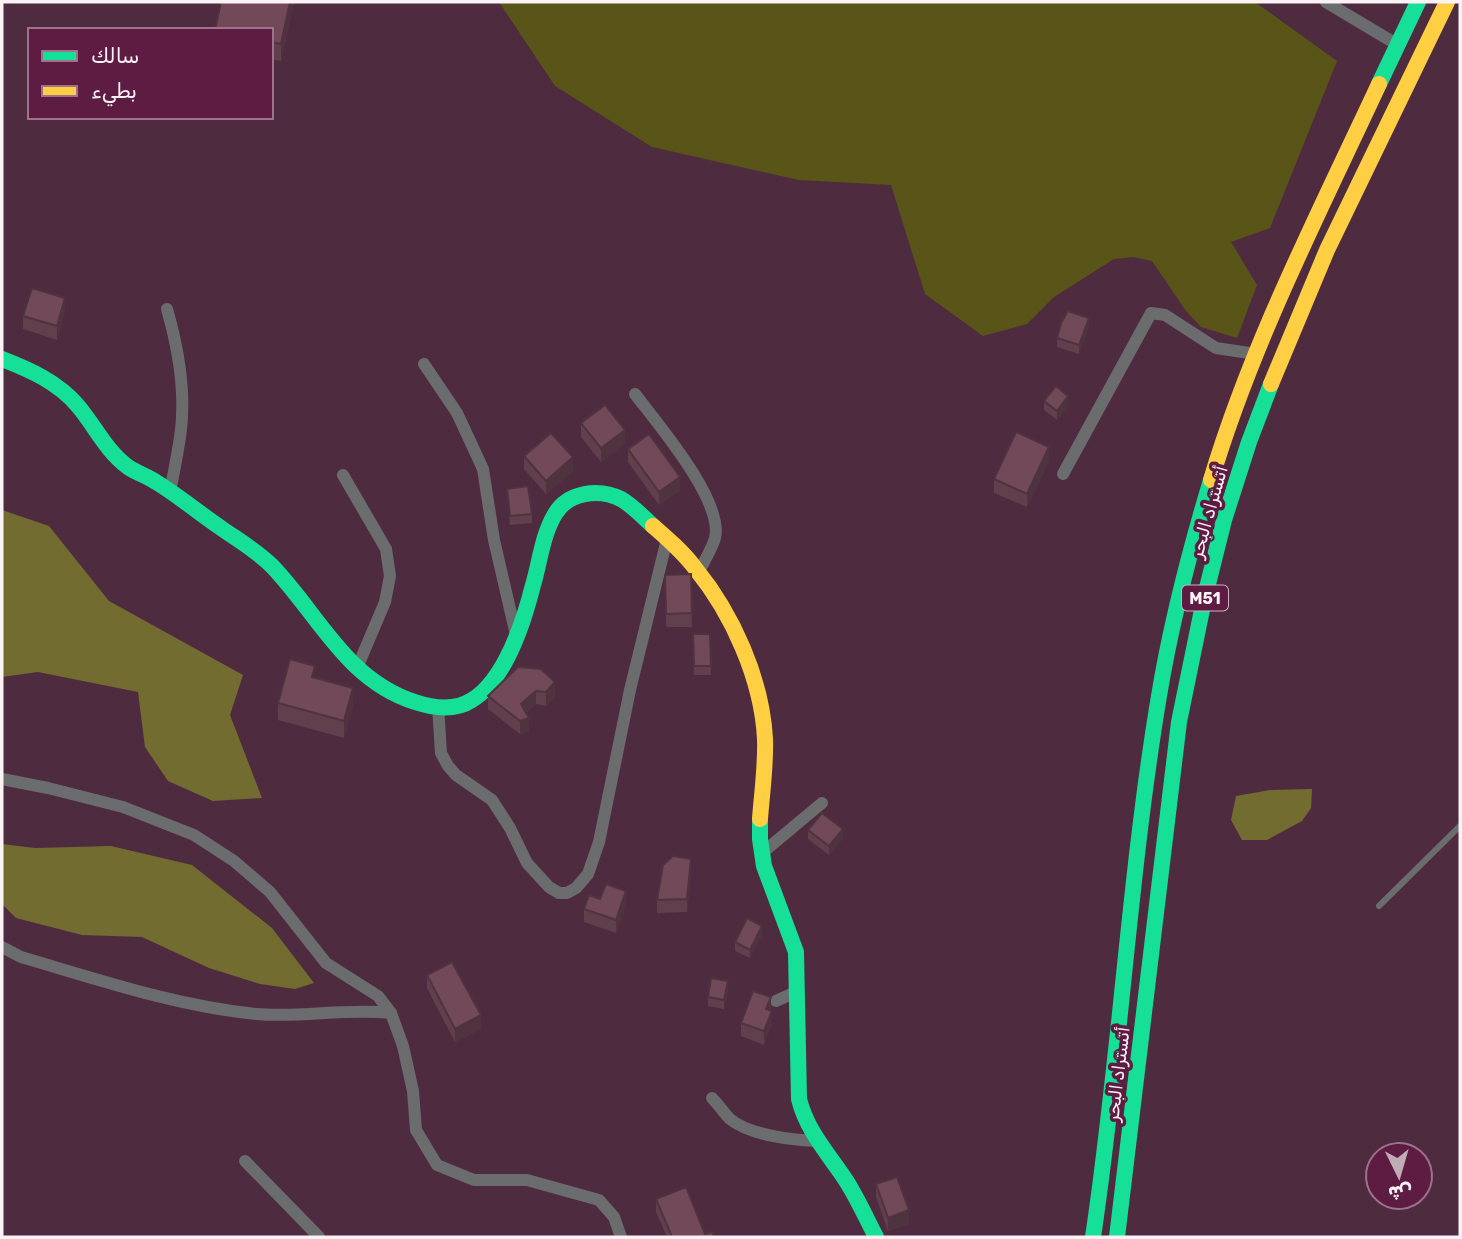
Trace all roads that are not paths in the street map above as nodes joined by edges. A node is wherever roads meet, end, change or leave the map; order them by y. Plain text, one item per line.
1 (1326, 2) edge
2 (1418, 2) edge
3 (1447, 2) edge
4 (1398, 45) junction
5 (167, 309) dead end
6 (1256, 354) junction
7 (2, 359) edge
8 (424, 364) dead end
9 (635, 394) dead end
10 (1063, 474) dead end
11 (343, 475) dead end
12 (170, 493) junction
13 (667, 539) junction
14 (699, 572) junction
15 (517, 638) junction
16 (356, 667) junction
17 (438, 706) junction
18 (2, 779) edge
19 (822, 803) dead end
20 (1460, 826) edge
21 (761, 854) junction
22 (1379, 906) dead end
23 (2, 947) edge
24 (798, 991) junction
25 (776, 1001) dead end
26 (391, 1013) junction
27 (712, 1098) dead end
28 (816, 1141) junction
29 (245, 1161) dead end
30 (319, 1237) edge
31 (621, 1237) edge
32 (876, 1237) edge
33 (1093, 1237) edge
34 (1117, 1237) edge

1 - 4 street
2 - 4 main road, أتستراد البحر / M51
3 - 34 main road, أتستراد البحر / M51
4 - 6 main road, أتستراد البحر / M51
5 - 12 street
6 - 10 street
6 - 33 main road, أتستراد البحر / M51
7 - 12 main road
8 - 15 street
9 - 14 street
11 - 16 street
12 - 16 main road
13 - 14 main road
13 - 15 main road
13 - 17 street
14 - 21 main road
15 - 17 main road
16 - 17 main road
18 - 26 street
19 - 21 street
20 - 22 lane
21 - 24 main road
23 - 26 street
24 - 25 street
24 - 28 main road
26 - 31 street
27 - 28 street
28 - 32 main road
29 - 30 street

